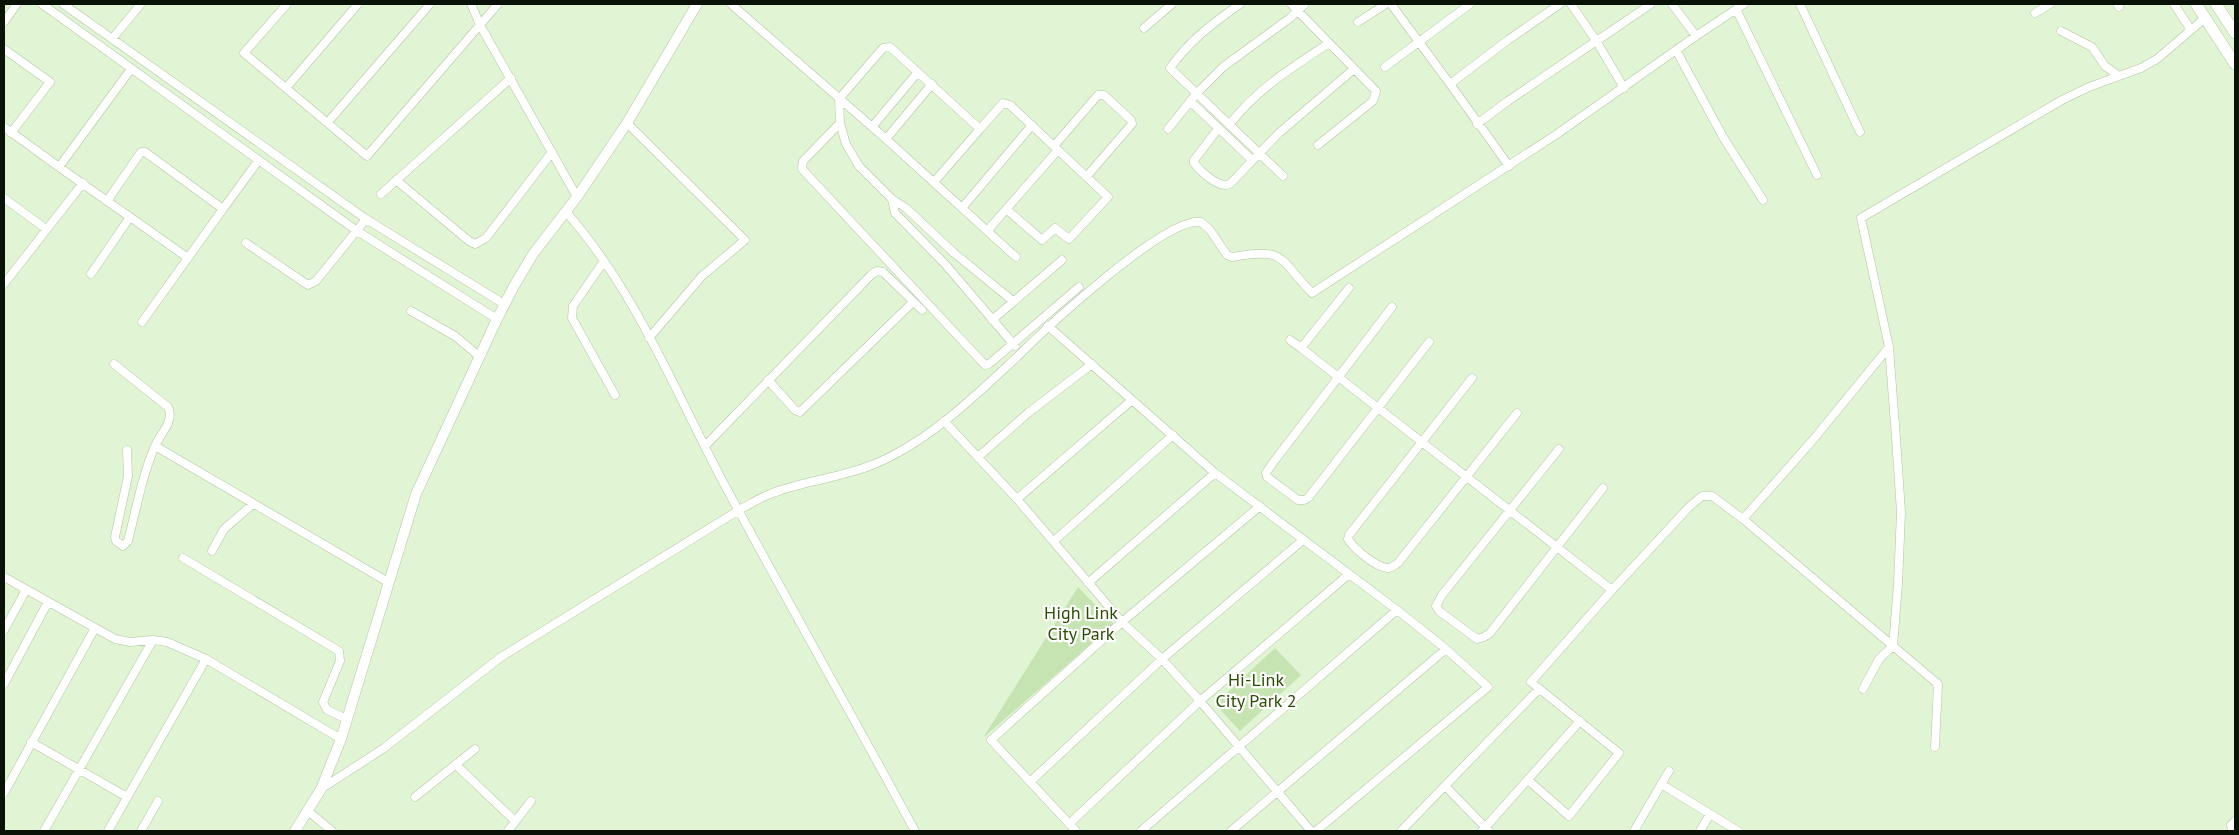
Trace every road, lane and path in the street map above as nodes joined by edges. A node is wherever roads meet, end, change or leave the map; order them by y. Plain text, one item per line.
1 (17, 4) edge
2 (42, 4) edge
3 (63, 4) edge
4 (141, 4) edge
5 (287, 4) edge
6 (358, 4) edge
7 (471, 4) edge
8 (498, 4) edge
9 (697, 4) edge
10 (731, 4) edge
11 (1172, 4) edge
12 (1240, 4) edge
13 (1290, 4) edge
14 (1305, 4) edge
15 (1386, 4) edge
16 (1391, 4) edge
17 (1470, 4) edge
18 (1560, 4) edge
19 (1571, 4) edge
20 (1651, 4) edge
21 (1672, 4) edge
22 (1744, 4) edge
23 (1800, 4) edge
24 (2050, 4) edge
25 (2174, 4) edge
26 (2196, 4) edge
27 (2216, 4) edge
28 (427, 5) edge
29 (1736, 9) junction
30 (1296, 11) junction
31 (2035, 13) dead end
32 (2205, 18) junction
33 (4, 22) edge
34 (1358, 22) dead end
35 (480, 25) junction
36 (1144, 28) dead end
37 (2191, 30) junction
38 (2061, 31) dead end
39 (2235, 33) edge
40 (1696, 36) junction
41 (112, 38) junction
42 (1329, 42) junction
43 (1419, 42) junction
44 (1597, 42) junction
45 (4, 49) edge
46 (1676, 50) junction
47 (2235, 64) edge
48 (1385, 67) dead end
49 (131, 69) junction
50 (1354, 69) junction
51 (918, 72) junction
52 (2119, 76) junction
53 (511, 78) junction
54 (932, 84) junction
55 (1450, 84) junction
56 (286, 88) junction
57 (1624, 88) junction
58 (1196, 94) junction
59 (839, 99) junction
60 (1190, 101) junction
61 (328, 122) junction
62 (627, 123) junction
63 (840, 123) junction
64 (1478, 124) junction
65 (1032, 125) junction
66 (1229, 125) junction
67 (4, 127) edge
68 (872, 127) junction
69 (980, 129) junction
70 (1168, 129) dead end
71 (1218, 129) junction
72 (1860, 132) dead end
73 (11, 133) junction
74 (886, 138) junction
75 (1318, 145) dead end
76 (1056, 148) junction
77 (552, 152) junction
78 (1260, 152) junction
79 (1252, 160) junction
80 (258, 161) junction
81 (1509, 166) junction
82 (59, 167) junction
83 (1817, 175) dead end
84 (1087, 176) junction
85 (1283, 176) dead end
86 (396, 180) junction
87 (934, 182) junction
88 (83, 184) junction
89 (381, 194) dead end
90 (577, 197) junction
91 (892, 199) junction
92 (4, 200) edge
93 (107, 200) junction
94 (1763, 200) dead end
95 (962, 208) junction
96 (223, 209) junction
97 (1006, 210) junction
98 (566, 212) junction
99 (130, 217) junction
100 (366, 219) junction
101 (46, 230) junction
102 (357, 230) junction
103 (988, 230) junction
104 (246, 243) dead end
105 (954, 253) junction
106 (1016, 257) dead end
107 (188, 258) junction
108 (1062, 260) dead end
109 (604, 261) junction
110 (945, 264) junction
111 (91, 274) dead end
112 (4, 284) edge
113 (1079, 286) dead end
114 (1348, 288) dead end
115 (1013, 301) junction
116 (913, 302) junction
117 (504, 304) junction
118 (1392, 307) dead end
119 (922, 310) dead end
120 (411, 311) dead end
121 (497, 319) junction
122 (992, 320) junction
123 (142, 322) dead end
124 (1048, 326) junction
125 (650, 338) junction
126 (1290, 340) dead end
127 (1430, 342) dead end
128 (1013, 343) junction
129 (1889, 346) junction
130 (1301, 348) junction
131 (1021, 353) junction
132 (480, 356) junction
133 (114, 364) dead end
134 (1092, 364) junction
135 (1339, 377) junction
136 (1472, 378) dead end
137 (768, 380) junction
138 (615, 395) dead end
139 (1132, 400) junction
140 (1378, 406) junction
141 (1517, 413) dead end
142 (944, 421) junction
143 (1172, 435) junction
144 (1422, 441) junction
145 (155, 446) junction
146 (705, 446) junction
147 (1559, 449) dead end
148 (127, 450) dead end
149 (978, 457) junction
150 (1215, 473) junction
151 (1466, 476) junction
152 (1603, 488) dead end
153 (1017, 499) junction
154 (252, 504) junction
155 (1260, 506) junction
156 (740, 510) junction
157 (1510, 511) junction
158 (1744, 519) junction
159 (1303, 540) junction
160 (1054, 541) junction
161 (1556, 547) junction
162 (212, 551) dead end
163 (183, 558) dead end
164 (1348, 575) junction
165 (4, 577) edge
166 (388, 582) junction
167 (1088, 583) junction
168 (26, 590) junction
169 (1612, 590) junction
170 (48, 602) junction
171 (1397, 610) junction
172 (1122, 622) junction
173 (95, 628) junction
174 (4, 630) edge
175 (153, 640) junction
176 (1893, 646) junction
177 (1446, 649) junction
178 (206, 660) junction
179 (1162, 660) junction
180 (4, 684) edge
181 (1539, 689) junction
182 (1863, 689) dead end
183 (1200, 701) junction
184 (347, 719) junction
185 (1580, 721) junction
186 (341, 739) junction
187 (31, 742) junction
188 (1239, 745) junction
189 (1935, 747) dead end
190 (474, 748) dead end
191 (456, 765) junction
192 (80, 770) junction
193 (1670, 771) dead end
194 (1528, 780) junction
195 (1030, 782) junction
196 (1661, 784) junction
197 (1445, 786) junction
198 (321, 789) junction
199 (1278, 790) junction
200 (4, 793) edge
201 (127, 797) junction
202 (415, 797) dead end
203 (158, 800) dead end
204 (531, 800) dead end
205 (308, 811) junction
206 (1710, 814) junction
207 (515, 821) junction
208 (2235, 821) edge
209 (1069, 824) junction
210 (1486, 830) edge
211 (44, 831) edge
212 (108, 831) edge
213 (141, 831) edge
214 (295, 831) edge
215 (332, 831) edge
216 (508, 831) edge
217 (914, 831) edge
218 (1076, 831) edge
219 (1141, 831) edge
220 (1231, 831) edge
221 (1311, 831) edge
222 (1316, 831) edge
223 (1401, 831) edge
224 (1634, 831) edge
225 (1700, 831) edge
226 (1738, 831) edge
227 (2232, 831) edge

1 - 33 street
2 - 49 street
3 - 41 street
4 - 41 street
5 - 56 street
6 - 56 street
7 - 35 street
8 - 35 street
9 - 62 street
10 - 59 street
11 - 36 street
12 - 58 street
13 - 30 street
14 - 30 street
15 - 34 street
16 - 43 street
17 - 43 street
18 - 55 street
19 - 44 street
20 - 44 street
21 - 40 street
22 - 29 street
23 - 72 street
24 - 31 street
25 - 37 street
26 - 32 main road
27 - 39 main road
28 - 61 street
29 - 40 street
29 - 83 street
30 - 42 street
30 - 58 street
32 - 37 street
32 - 47 main road
35 - 53 street
35 - 61 street
37 - 52 street
38 - 52 street
40 - 46 street
41 - 100 street
42 - 50 street
42 - 66 street
43 - 48 street
43 - 55 street
44 - 57 street
44 - 64 street
45 - 73 street
46 - 57 street
46 - 94 street
49 - 80 street
49 - 82 street
50 - 75 street
50 - 78 street
51 - 54 street
51 - 59 street
51 - 68 street
52 - 129 street
53 - 77 street
53 - 86 street
54 - 69 street
54 - 74 street
55 - 64 street
56 - 61 street
57 - 81 street
58 - 60 street
58 - 66 street
59 - 63 street
59 - 68 street
60 - 70 street
60 - 71 street
62 - 90 street
62 - 125 street
63 - 91 street
63 - 128 street
64 - 81 street
65 - 69 street
65 - 76 street
65 - 95 street
66 - 78 street
67 - 73 street
68 - 74 street
69 - 87 street
71 - 79 street
71 - 79 street
73 - 82 street
74 - 87 street
76 - 84 street
76 - 84 street
76 - 97 street
77 - 86 street
77 - 90 street
78 - 79 street
78 - 85 street
80 - 96 street
80 - 102 street
81 - 124 street
82 - 88 street
84 - 97 street
86 - 89 street
87 - 95 street
88 - 93 street
88 - 101 street
90 - 98 street
91 - 105 street
91 - 110 street
92 - 101 street
93 - 96 street
93 - 99 street
95 - 103 street
96 - 107 street
97 - 103 street
98 - 109 street
98 - 117 street
99 - 107 street
99 - 111 street
100 - 102 street
100 - 117 street
101 - 112 street
102 - 104 street
102 - 121 street
103 - 106 street
105 - 110 street
105 - 115 street
107 - 123 street
108 - 115 street
109 - 125 street
109 - 138 street
110 - 122 street
113 - 128 street
114 - 130 street
115 - 122 street
116 - 119 street
116 - 137 street
116 - 137 street
117 - 121 street
118 - 135 street
120 - 132 street
121 - 132 street
122 - 128 street
124 - 131 street
124 - 134 street
125 - 146 street
126 - 130 street
127 - 140 street
128 - 131 street
129 - 158 street
129 - 176 street
130 - 135 street
131 - 142 street
132 - 166 street
133 - 145 street
134 - 139 street
134 - 149 street
135 - 140 street
135 - 140 street
136 - 144 street
137 - 146 street
139 - 143 street
139 - 153 street
140 - 144 street
141 - 151 street
142 - 149 street
142 - 156 street
143 - 150 street
143 - 160 street
144 - 151 street
144 - 151 street
145 - 148 street
145 - 154 street
146 - 156 street
147 - 157 street
149 - 153 street
150 - 155 street
150 - 167 street
151 - 157 street
152 - 161 street
153 - 160 street
154 - 162 street
154 - 166 street
155 - 159 street
155 - 172 street
156 - 198 street
156 - 217 street
157 - 161 street
157 - 161 street
158 - 169 street
158 - 176 street
159 - 164 street
159 - 179 street
160 - 167 street
161 - 169 street
163 - 184 street
164 - 171 street
164 - 183 street
165 - 168 street
166 - 184 street
167 - 172 street
168 - 170 street
168 - 174 street
169 - 181 street
170 - 173 street
170 - 180 street
171 - 177 street
171 - 188 street
172 - 179 street
172 - 195 street
173 - 175 street
173 - 187 street
175 - 178 street
175 - 192 street
176 - 182 street
176 - 189 street
177 - 199 street
177 - 222 street
178 - 186 street
178 - 201 street
179 - 183 street
179 - 195 street
181 - 185 street
181 - 197 street
183 - 188 street
183 - 209 street
184 - 186 street
185 - 194 street
185 - 194 street
186 - 198 street
187 - 192 street
187 - 200 street
188 - 199 street
188 - 219 street
190 - 191 street
191 - 202 street
191 - 207 street
192 - 201 street
192 - 211 street
193 - 196 street
194 - 210 street
195 - 209 street
196 - 206 street
196 - 224 street
197 - 210 street
197 - 223 street
198 - 205 street
199 - 220 street
199 - 221 street
201 - 212 street
203 - 213 street
204 - 207 street
205 - 214 street
205 - 215 street
206 - 225 street
206 - 226 street
207 - 216 street
208 - 227 street
209 - 218 street

